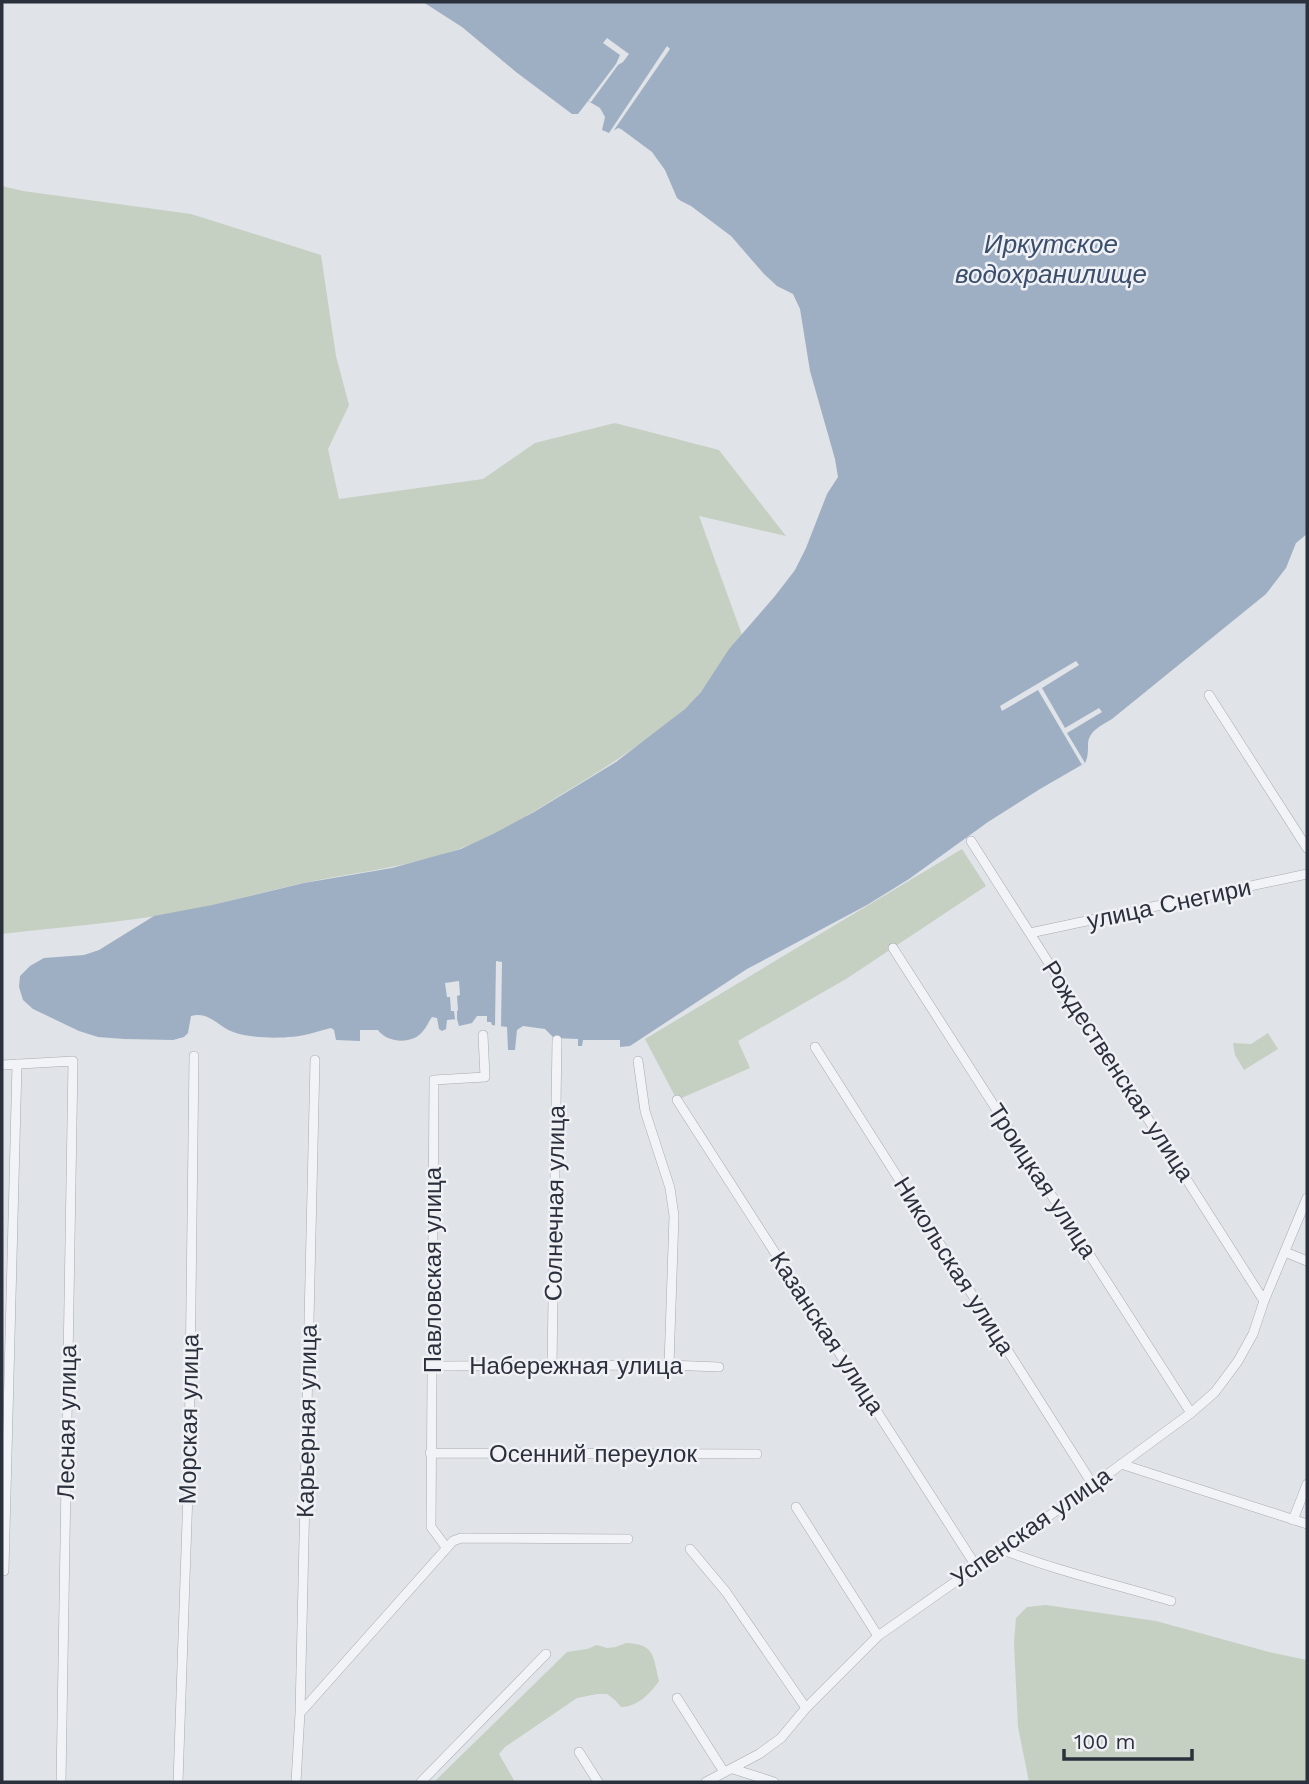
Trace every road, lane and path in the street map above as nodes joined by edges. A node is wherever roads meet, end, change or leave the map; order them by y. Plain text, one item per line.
1 (1209, 695) dead end
2 (971, 841) dead end
3 (1307, 848) edge
4 (1307, 874) edge
5 (1030, 933) junction
6 (893, 948) dead end
7 (483, 1035) dead end
8 (557, 1040) dead end
9 (815, 1048) dead end
10 (194, 1056) dead end
11 (315, 1060) dead end
12 (638, 1060) dead end
13 (17, 1064) junction
14 (2, 1065) edge
15 (677, 1100) dead end
16 (1307, 1198) edge
17 (1284, 1252) junction
18 (1307, 1261) edge
19 (1264, 1301) junction
20 (669, 1365) junction
21 (433, 1366) junction
22 (552, 1366) junction
23 (719, 1367) dead end
24 (1191, 1413) junction
25 (430, 1453) junction
26 (757, 1454) dead end
27 (1121, 1464) junction
28 (1307, 1484) edge
29 (1093, 1485) junction
30 (796, 1507) dead end
31 (1293, 1520) junction
32 (1307, 1524) edge
33 (628, 1539) dead end
34 (446, 1546) junction
35 (690, 1549) dead end
36 (1001, 1549) junction
37 (976, 1566) junction
38 (4, 1571) dead end
39 (1171, 1601) dead end
40 (878, 1636) junction
41 (546, 1654) dead end
42 (677, 1698) dead end
43 (806, 1708) junction
44 (300, 1713) junction
45 (579, 1752) dead end
46 (729, 1771) junction
47 (61, 1782) edge
48 (178, 1782) edge
49 (296, 1782) edge
50 (421, 1782) edge
51 (598, 1782) edge
52 (706, 1782) edge
53 (774, 1782) edge

1 - 3 street
2 - 5 street, Рождественская улица
4 - 5 street, улица Снегири
5 - 19 street, Рождественская улица
6 - 24 street, Троицкая улица
7 - 21 street, Павловская улица
8 - 22 street, Солнечная улица
9 - 29 street, Никольская улица
10 - 48 street, Морская улица
11 - 44 street, Карьерная улица
12 - 20 street
13 - 14 street
13 - 38 street
13 - 47 street, Лесная улица
15 - 37 street, Казанская улица
16 - 17 street, Успенская улица
17 - 18 street
17 - 19 street, Успенская улица
19 - 24 street, Успенская улица
20 - 22 street, Набережная улица
20 - 23 street, Набережная улица
21 - 22 street, Набережная улица
21 - 25 street, Павловская улица
24 - 27 street, Успенская улица
25 - 26 street, Осенний переулок
25 - 34 street, Павловская улица
27 - 29 street, Успенская улица
27 - 31 street
28 - 31 street
29 - 36 street, Успенская улица
30 - 40 street
31 - 32 street
33 - 34 street
34 - 44 street
35 - 43 street
36 - 37 street, Успенская улица
36 - 39 street
37 - 40 street, Успенская улица
40 - 43 street, Успенская улица
41 - 50 street
42 - 46 street
43 - 46 street, Успенская улица
44 - 49 street, Карьерная улица
45 - 51 street
46 - 52 street, Успенская улица
46 - 53 street

